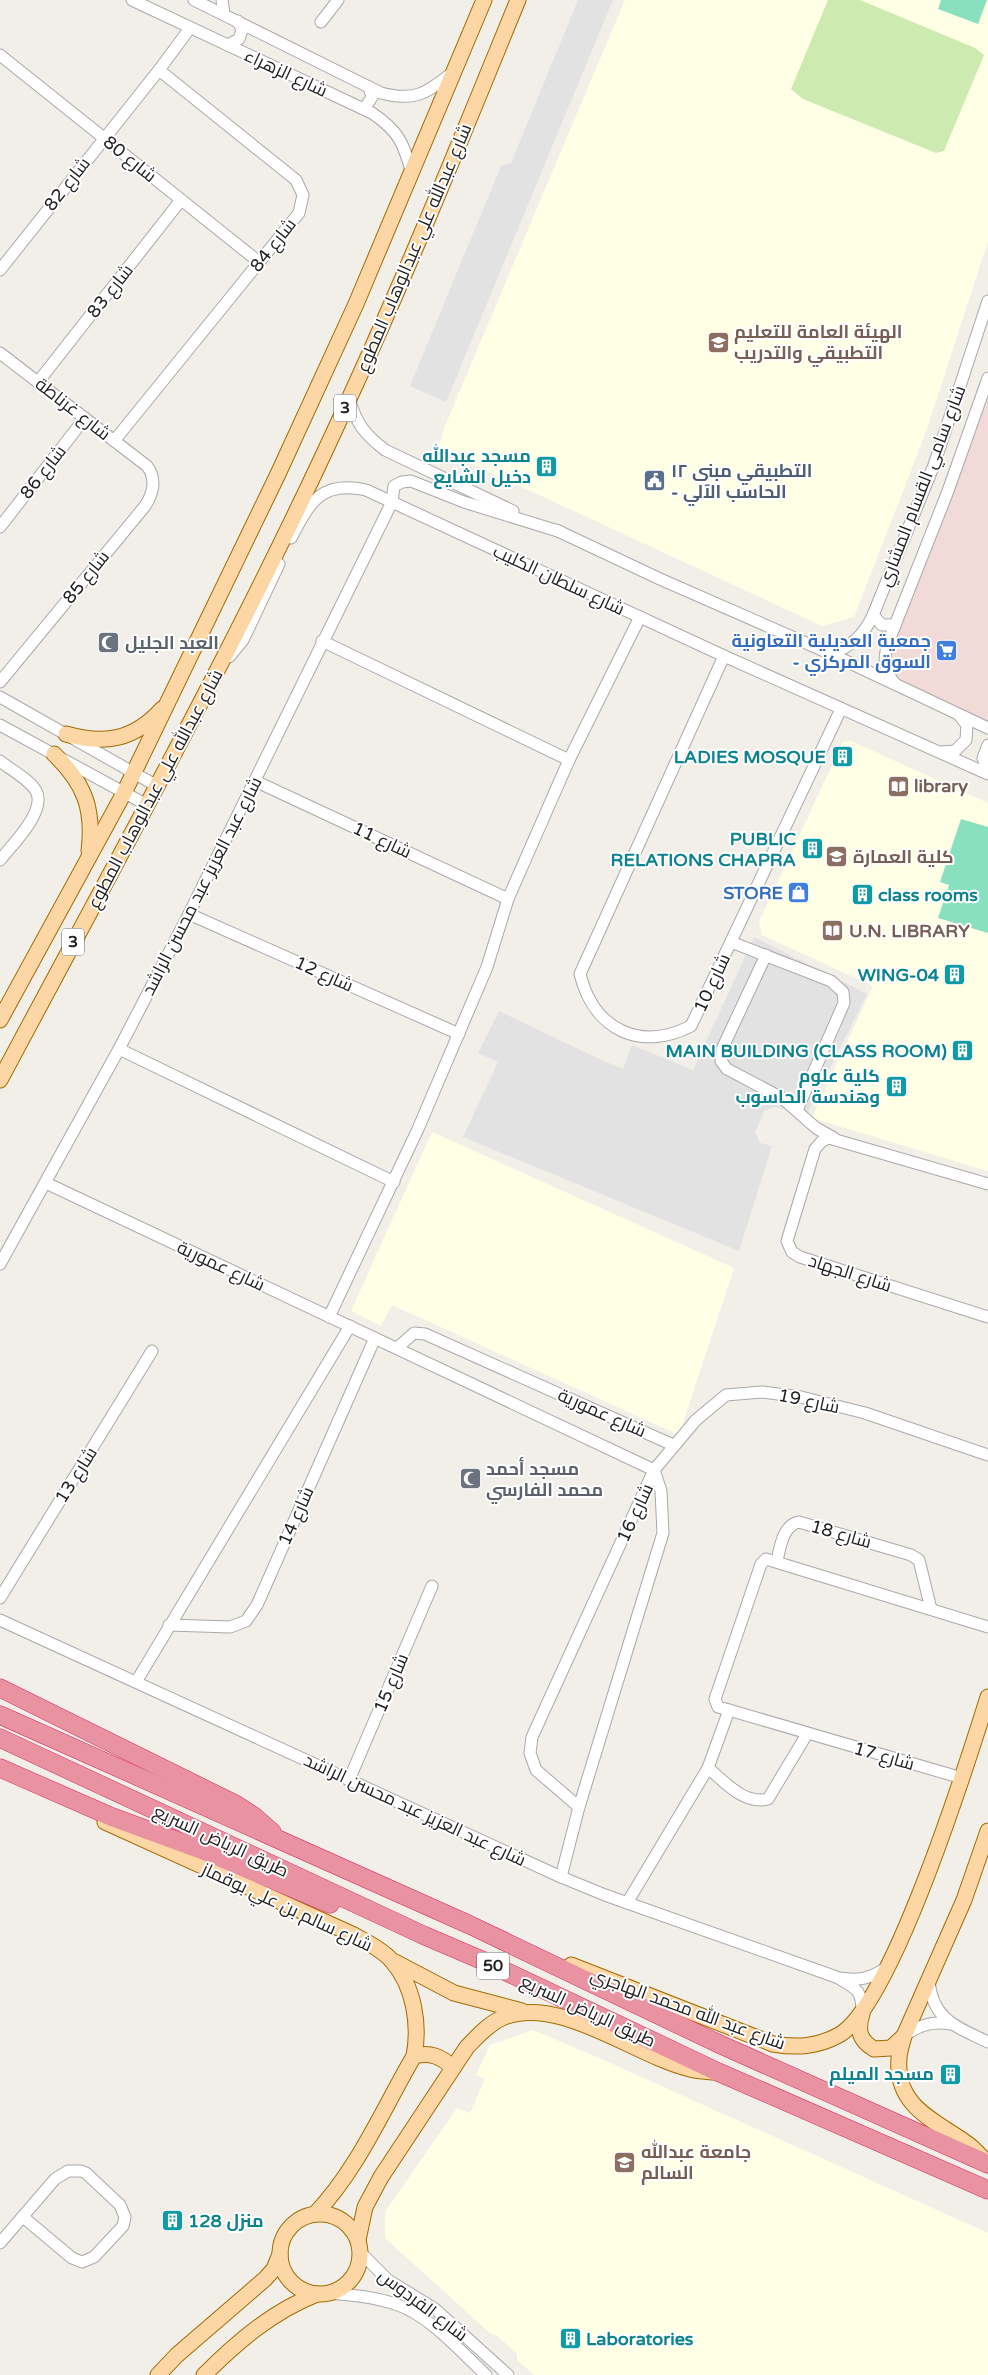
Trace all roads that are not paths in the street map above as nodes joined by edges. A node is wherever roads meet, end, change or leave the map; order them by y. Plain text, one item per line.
1 (132, 0) edge
2 (222, 0) edge
3 (338, 0) edge
4 (484, 0) edge
5 (518, 0) edge
6 (200, 1) edge
7 (224, 14) junction
8 (238, 21) junction
9 (321, 22) dead end
10 (190, 28) junction
11 (228, 45) junction
12 (0, 55) edge
13 (159, 70) junction
14 (453, 72) junction
15 (369, 87) junction
16 (361, 108) junction
17 (103, 138) junction
18 (412, 174) junction
19 (181, 200) junction
20 (259, 262) junction
21 (0, 270) edge
22 (988, 301) edge
23 (2, 359) edge
24 (988, 378) edge
25 (38, 382) junction
26 (349, 399) junction
27 (85, 418) junction
28 (114, 441) junction
29 (147, 466) joint
30 (392, 502) junction
31 (0, 527) edge
32 (562, 532) junction
33 (873, 615) junction
34 (640, 617) junction
35 (895, 625) junction
36 (322, 641) junction
37 (831, 654) junction
38 (724, 656) junction
39 (215, 674) junction
40 (0, 682) edge
41 (895, 684) junction
42 (174, 695) junction
43 (0, 697) edge
44 (842, 709) junction
45 (957, 713) junction
46 (0, 725) edge
47 (988, 728) edge
48 (66, 734) junction
49 (988, 745) edge
50 (940, 752) junction
51 (54, 754) junction
52 (569, 760) junction
53 (0, 762) edge
54 (988, 773) edge
55 (134, 774) junction
56 (255, 780) junction
57 (157, 786) junction
58 (124, 793) junction
59 (147, 805) junction
60 (0, 860) edge
61 (82, 872) junction
62 (508, 899) junction
63 (189, 914) junction
64 (731, 942) junction
65 (766, 955) junction
66 (0, 1020) edge
67 (458, 1034) junction
68 (118, 1049) junction
69 (0, 1080) edge
70 (798, 1110) junction
71 (834, 1138) junction
72 (394, 1182) junction
73 (46, 1183) junction
74 (988, 1184) edge
75 (0, 1264) edge
76 (329, 1317) junction
77 (988, 1317) edge
78 (350, 1326) junction
79 (375, 1338) junction
80 (396, 1348) junction
81 (152, 1351) dead end
82 (673, 1446) junction
83 (988, 1455) edge
84 (654, 1470) junction
85 (777, 1561) junction
86 (432, 1586) dead end
87 (0, 1598) edge
88 (932, 1609) junction
89 (0, 1620) edge
90 (169, 1625) junction
91 (988, 1627) edge
92 (136, 1682) junction
93 (0, 1688) edge
94 (988, 1697) edge
95 (728, 1710) junction
96 (0, 1716) edge
97 (983, 1724) edge
98 (807, 1734) junction
99 (0, 1738) edge
100 (1, 1768) edge
101 (708, 1768) junction
102 (962, 1778) junction
103 (349, 1780) junction
104 (579, 1807) junction
105 (988, 1831) edge
106 (286, 1844) junction
107 (561, 1877) junction
108 (627, 1903) junction
109 (470, 1925) junction
110 (423, 1935) junction
111 (392, 1960) junction
112 (887, 1967) junction
113 (838, 1978) junction
114 (929, 1980) junction
115 (526, 2012) junction
116 (862, 2013) junction
117 (952, 2025) junction
118 (904, 2036) junction
119 (988, 2042) edge
120 (414, 2056) junction
121 (453, 2068) junction
122 (718, 2072) junction
123 (988, 2164) edge
124 (988, 2190) edge
125 (316, 2214) junction
126 (23, 2217) junction
127 (0, 2243) edge
128 (360, 2246) junction
129 (280, 2254) junction
130 (323, 2294) junction
131 (158, 2375) edge
132 (204, 2375) edge
133 (486, 2375) edge
134 (508, 2375) edge

1 - 10 street, شارع الزهراء
2 - 7 street
3 - 9 street
4 - 14 main road, شارع عبدالله علي عبدالوهاب المطوع / 3
5 - 26 main road, شارع عبدالله علي عبدالوهاب المطوع / 3
6 - 7 street, شارع الزهراء
7 - 8 street, شارع الزهراء
8 - 11 street
8 - 15 street, شارع الزهراء
10 - 11 street, شارع الزهراء
10 - 13 street, شارع 82
11 - 16 street, شارع الزهراء
12 - 17 street, شارع 80
13 - 17 street, شارع 82
13 - 20 street, شارع 84
14 - 15 street, شارع الزهراء
14 - 18 main road, شارع عبدالله علي عبدالوهاب المطوع / 3
15 - 16 street
16 - 18 street, شارع الزهراء
17 - 19 street, شارع 80
17 - 21 street, شارع 82
18 - 42 main road, شارع عبدالله علي عبدالوهاب المطوع / 3
19 - 20 street, شارع 80
19 - 25 street, شارع 83
20 - 28 street, شارع 84
22 - 33 street, شارع سامي القسام المشاري
23 - 25 street, شارع غرناطة
24 - 35 street, شارع سامي القسام المشاري
25 - 27 street, شارع غرناطة
26 - 32 street
26 - 39 main road, شارع عبدالله علي عبدالوهاب المطوع / 3
27 - 28 street, شارع غرناطة
27 - 31 street, شارع 86
28 - 29 street, شارع غرناطة
29 - 40 street, شارع 85
30 - 32 street, شارع عبد العزيز عبد محسن الراشد
30 - 34 street, شارع سلطان الكليب
30 - 36 street, شارع عبد العزيز عبد محسن الراشد
30 - 39 street, شارع سلطان الكليب
32 - 37 street
33 - 35 street
33 - 37 street, شارع سامي القسام المشاري
34 - 38 street, شارع سلطان الكليب
34 - 52 street
35 - 41 street, شارع سامي القسام المشاري
36 - 52 street
36 - 56 street, شارع عبد العزيز عبد محسن الراشد
37 - 41 street
38 - 44 street, شارع سلطان الكليب
38 - 64 street, شارع 10
39 - 57 main road, شارع عبدالله علي عبدالوهاب المطوع / 3
41 - 45 street
42 - 48 main road
42 - 55 main road, شارع عبدالله علي عبدالوهاب المطوع / 3
43 - 48 street
44 - 50 street, شارع سلطان الكليب
44 - 64 street, شارع 10
45 - 47 street
45 - 50 street
46 - 51 street
48 - 55 street
49 - 54 street
50 - 54 street, شارع سلطان الكليب
51 - 58 street
51 - 61 main road
52 - 62 street
53 - 60 street
55 - 57 street
55 - 58 main road, شارع عبدالله علي عبدالوهاب المطوع / 3
56 - 62 street, شارع 11
56 - 63 street, شارع عبد العزيز عبد محسن الراشد
57 - 59 main road, شارع عبدالله علي عبدالوهاب المطوع / 3
58 - 59 street
58 - 61 main road, شارع عبدالله علي عبدالوهاب المطوع / 3
59 - 69 main road, شارع عبدالله علي عبدالوهاب المطوع / 3
61 - 66 main road, شارع عبدالله علي عبدالوهاب المطوع / 3
62 - 67 street
63 - 67 street, شارع 12
63 - 68 street, شارع عبد العزيز عبد محسن الراشد
64 - 65 street
65 - 70 street
65 - 70 street
67 - 72 street
68 - 72 street
68 - 73 street, شارع عبد العزيز عبد محسن الراشد
70 - 71 street
71 - 74 street
71 - 77 street, شارع الجهاد
72 - 76 street
73 - 75 street, شارع عبد العزيز عبد محسن الراشد
73 - 76 street, شارع عمورية
76 - 78 street, شارع عمورية
78 - 79 street, شارع عمورية
78 - 90 street
79 - 80 street, شارع عمورية
79 - 90 street, شارع 14
80 - 82 street, شارع عمورية
80 - 84 street, شارع عمورية
81 - 87 street, شارع 13
82 - 83 street, شارع 19
82 - 84 street, شارع 19
84 - 104 street, شارع 16
84 - 104 street, شارع 16
85 - 88 street
85 - 88 street, شارع 18
85 - 95 street
86 - 103 street, شارع 15
88 - 91 street
89 - 92 street, شارع عبد العزيز عبد محسن الراشد
90 - 92 street
92 - 103 street, شارع عبد العزيز عبد محسن الراشد
93 - 106 highway
94 - 97 main road, شارع عبد الله محمد الهاجري
95 - 98 street, شارع 17
95 - 101 street
96 - 106 highway, طريق الرياض السريع / 50
97 - 102 main road, شارع عبد الله محمد الهاجري
98 - 101 street
98 - 102 street, شارع 17
99 - 110 highway, طريق الرياض السريع / 50
100 - 110 highway
100 - 111 main road, شارع سالم بن علي بوقماز
101 - 108 street
102 - 112 main road, شارع عبد الله محمد الهاجري
103 - 107 street, شارع عبد العزيز عبد محسن الراشد
104 - 107 street, شارع 16
105 - 114 main road
106 - 109 highway, طريق الرياض السريع / 50
107 - 108 street, شارع عبد العزيز عبد محسن الراشد
108 - 113 street, شارع عبد العزيز عبد محسن الراشد
109 - 116 main road, شارع عبد الله محمد الهاجري
109 - 123 highway, طريق الرياض السريع / 50
110 - 122 highway, طريق الرياض السريع / 50
111 - 115 main road
111 - 120 main road, شارع سالم بن علي بوقماز
112 - 113 street, شارع عبد العزيز عبد محسن الراشد
112 - 116 main road, شارع عبد الله محمد الهاجري
113 - 116 street, شارع عبد العزيز عبد محسن الراشد
114 - 117 street
114 - 118 main road
115 - 121 main road
115 - 122 main road
116 - 118 main road
117 - 118 street
117 - 119 street
118 - 123 main road
120 - 121 main road
120 - 125 main road, شارع سالم بن علي بوقماز
121 - 128 main road
122 - 124 highway, طريق الرياض السريع / 50
125 - 128 main road
125 - 129 main road
126 - 126 street
126 - 127 street
128 - 130 main road
128 - 134 street, شارع الفردوس
129 - 130 main road
129 - 131 main road
130 - 132 main road
130 - 133 street, شارع الفردوس

